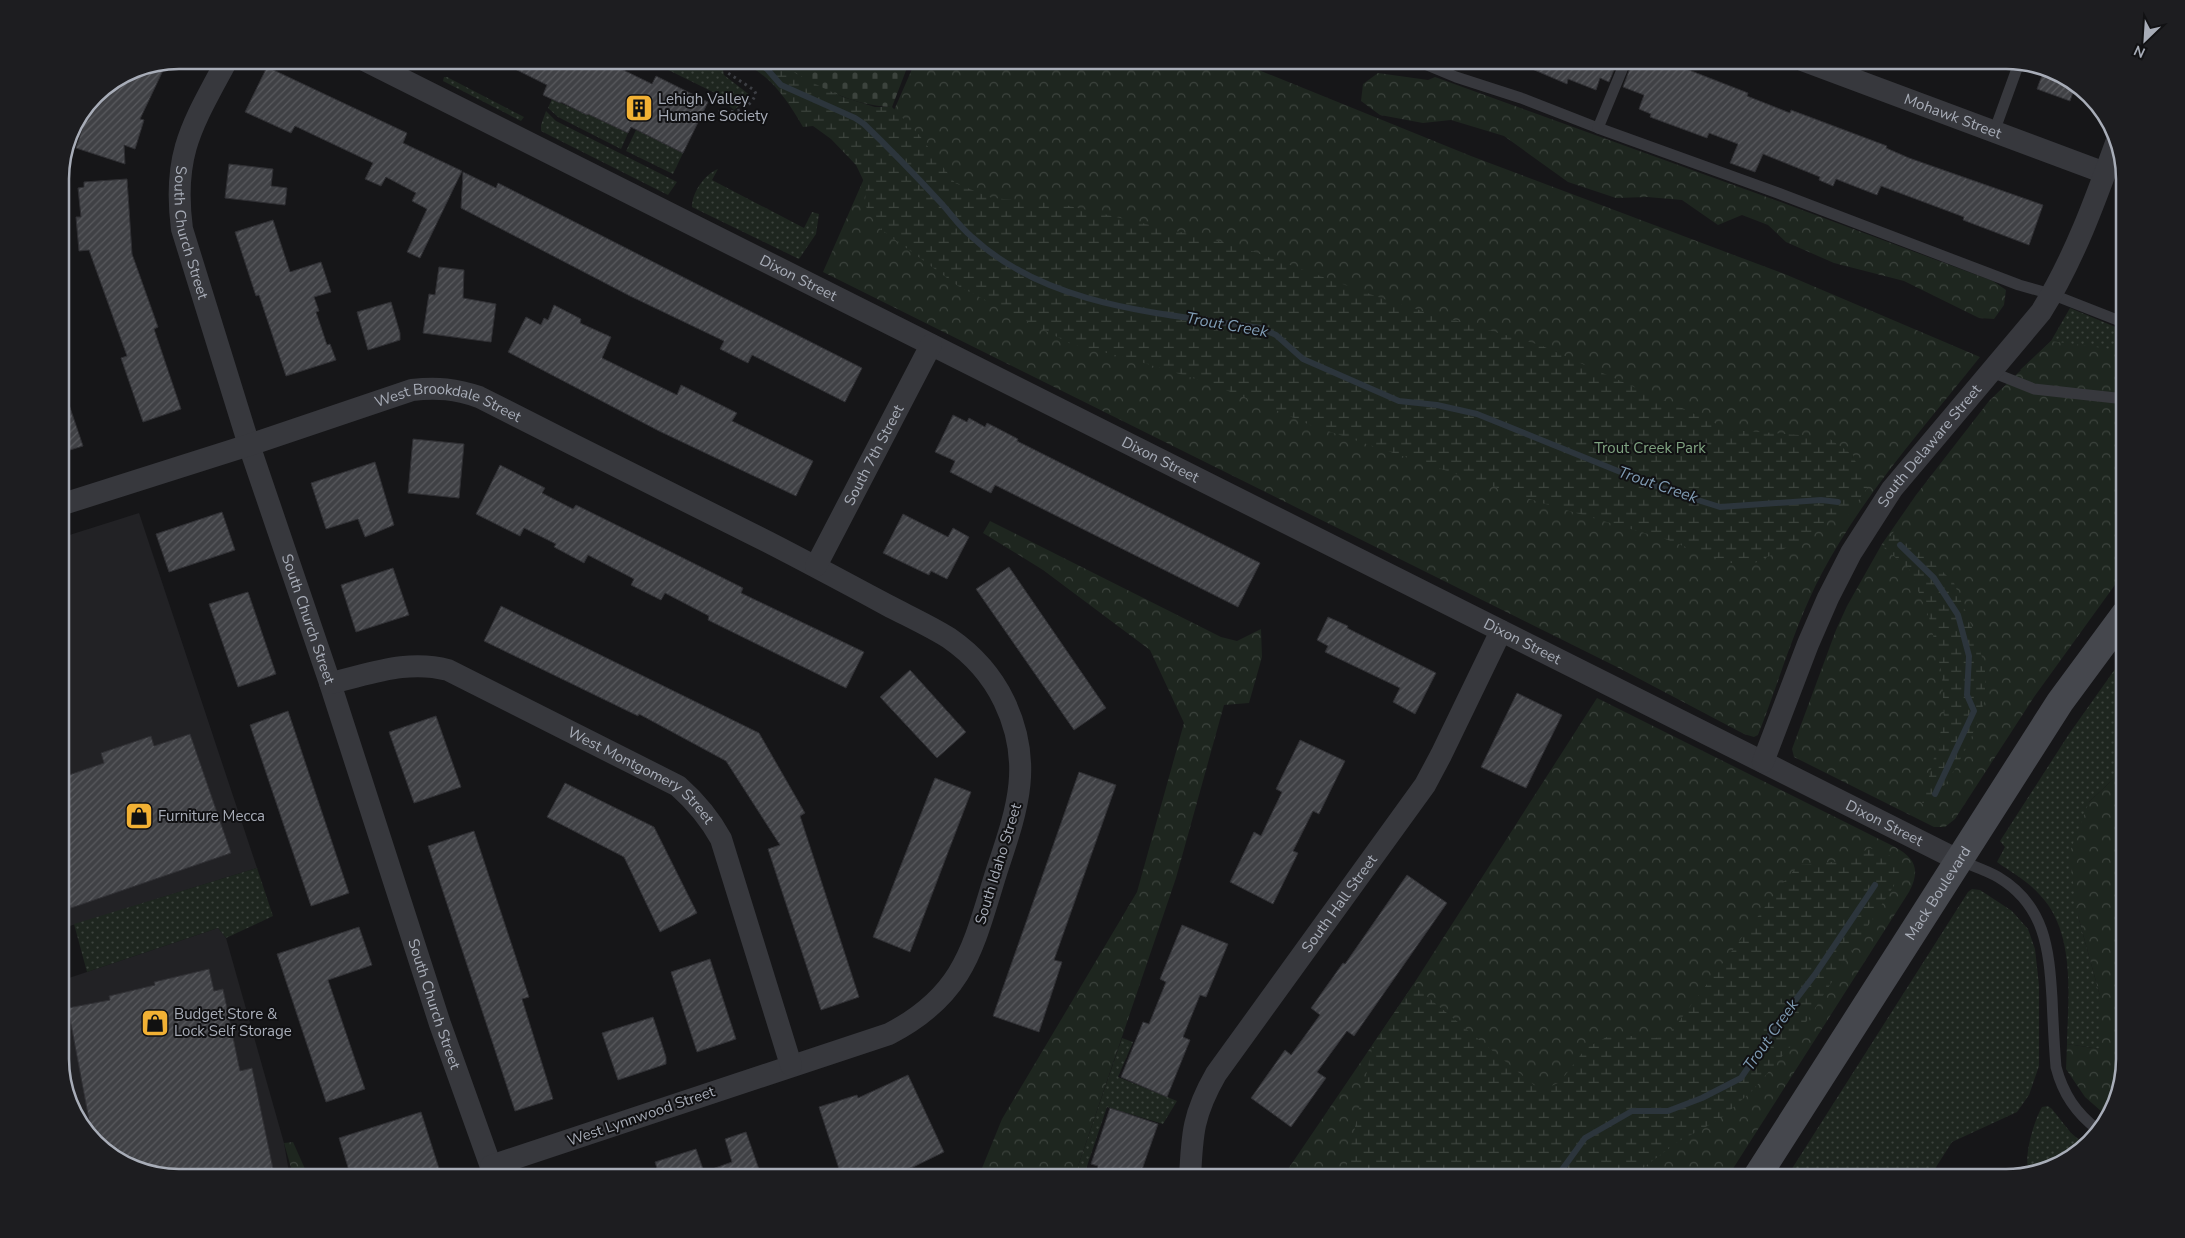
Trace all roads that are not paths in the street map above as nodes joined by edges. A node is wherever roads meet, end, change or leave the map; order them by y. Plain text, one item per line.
1 (222, 69) edge
2 (382, 69) edge
3 (1437, 69) edge
4 (1622, 69) edge
5 (1847, 69) edge
6 (2016, 70) edge
7 (1598, 128) junction
8 (1994, 132) junction
9 (2113, 151) edge
10 (2105, 173) junction
11 (2052, 294) junction
12 (2116, 319) edge
13 (931, 344) junction
14 (1990, 371) junction
15 (2116, 398) edge
16 (249, 445) junction
17 (69, 502) edge
18 (816, 566) junction
19 (2116, 626) edge
20 (1501, 630) junction
21 (330, 683) junction
22 (1763, 762) junction
23 (1958, 860) junction
24 (791, 1065) junction
25 (2094, 1127) edge
26 (492, 1169) edge
27 (501, 1169) edge
28 (1191, 1169) edge
29 (1762, 1169) edge

1 - 16 street, South Church Street
2 - 13 street, Dixon Street
3 - 7 lane
4 - 7 lane
5 - 8 street, Mohawk Street
6 - 8 lane
7 - 11 lane
8 - 10 street, Mohawk Street
9 - 10 street, South Delaware Street
10 - 11 street, South Delaware Street
11 - 12 lane
11 - 14 street, South Delaware Street
13 - 18 street, South 7th Street
13 - 20 street, Dixon Street
14 - 15 lane
14 - 22 street, South Delaware Street
16 - 17 street, West Brookdale Street
16 - 18 street, West Brookdale Street
16 - 21 street, South Church Street
18 - 24 street, South Idaho Street
19 - 23 main road, Mack Boulevard
20 - 22 street, Dixon Street
20 - 28 street, South Hall Street
21 - 24 street, West Montgomery Street
21 - 26 street, South Church Street
22 - 23 street, Dixon Street
23 - 25 lane
23 - 29 main road, Mack Boulevard
24 - 27 street, West Lynnwood Street

